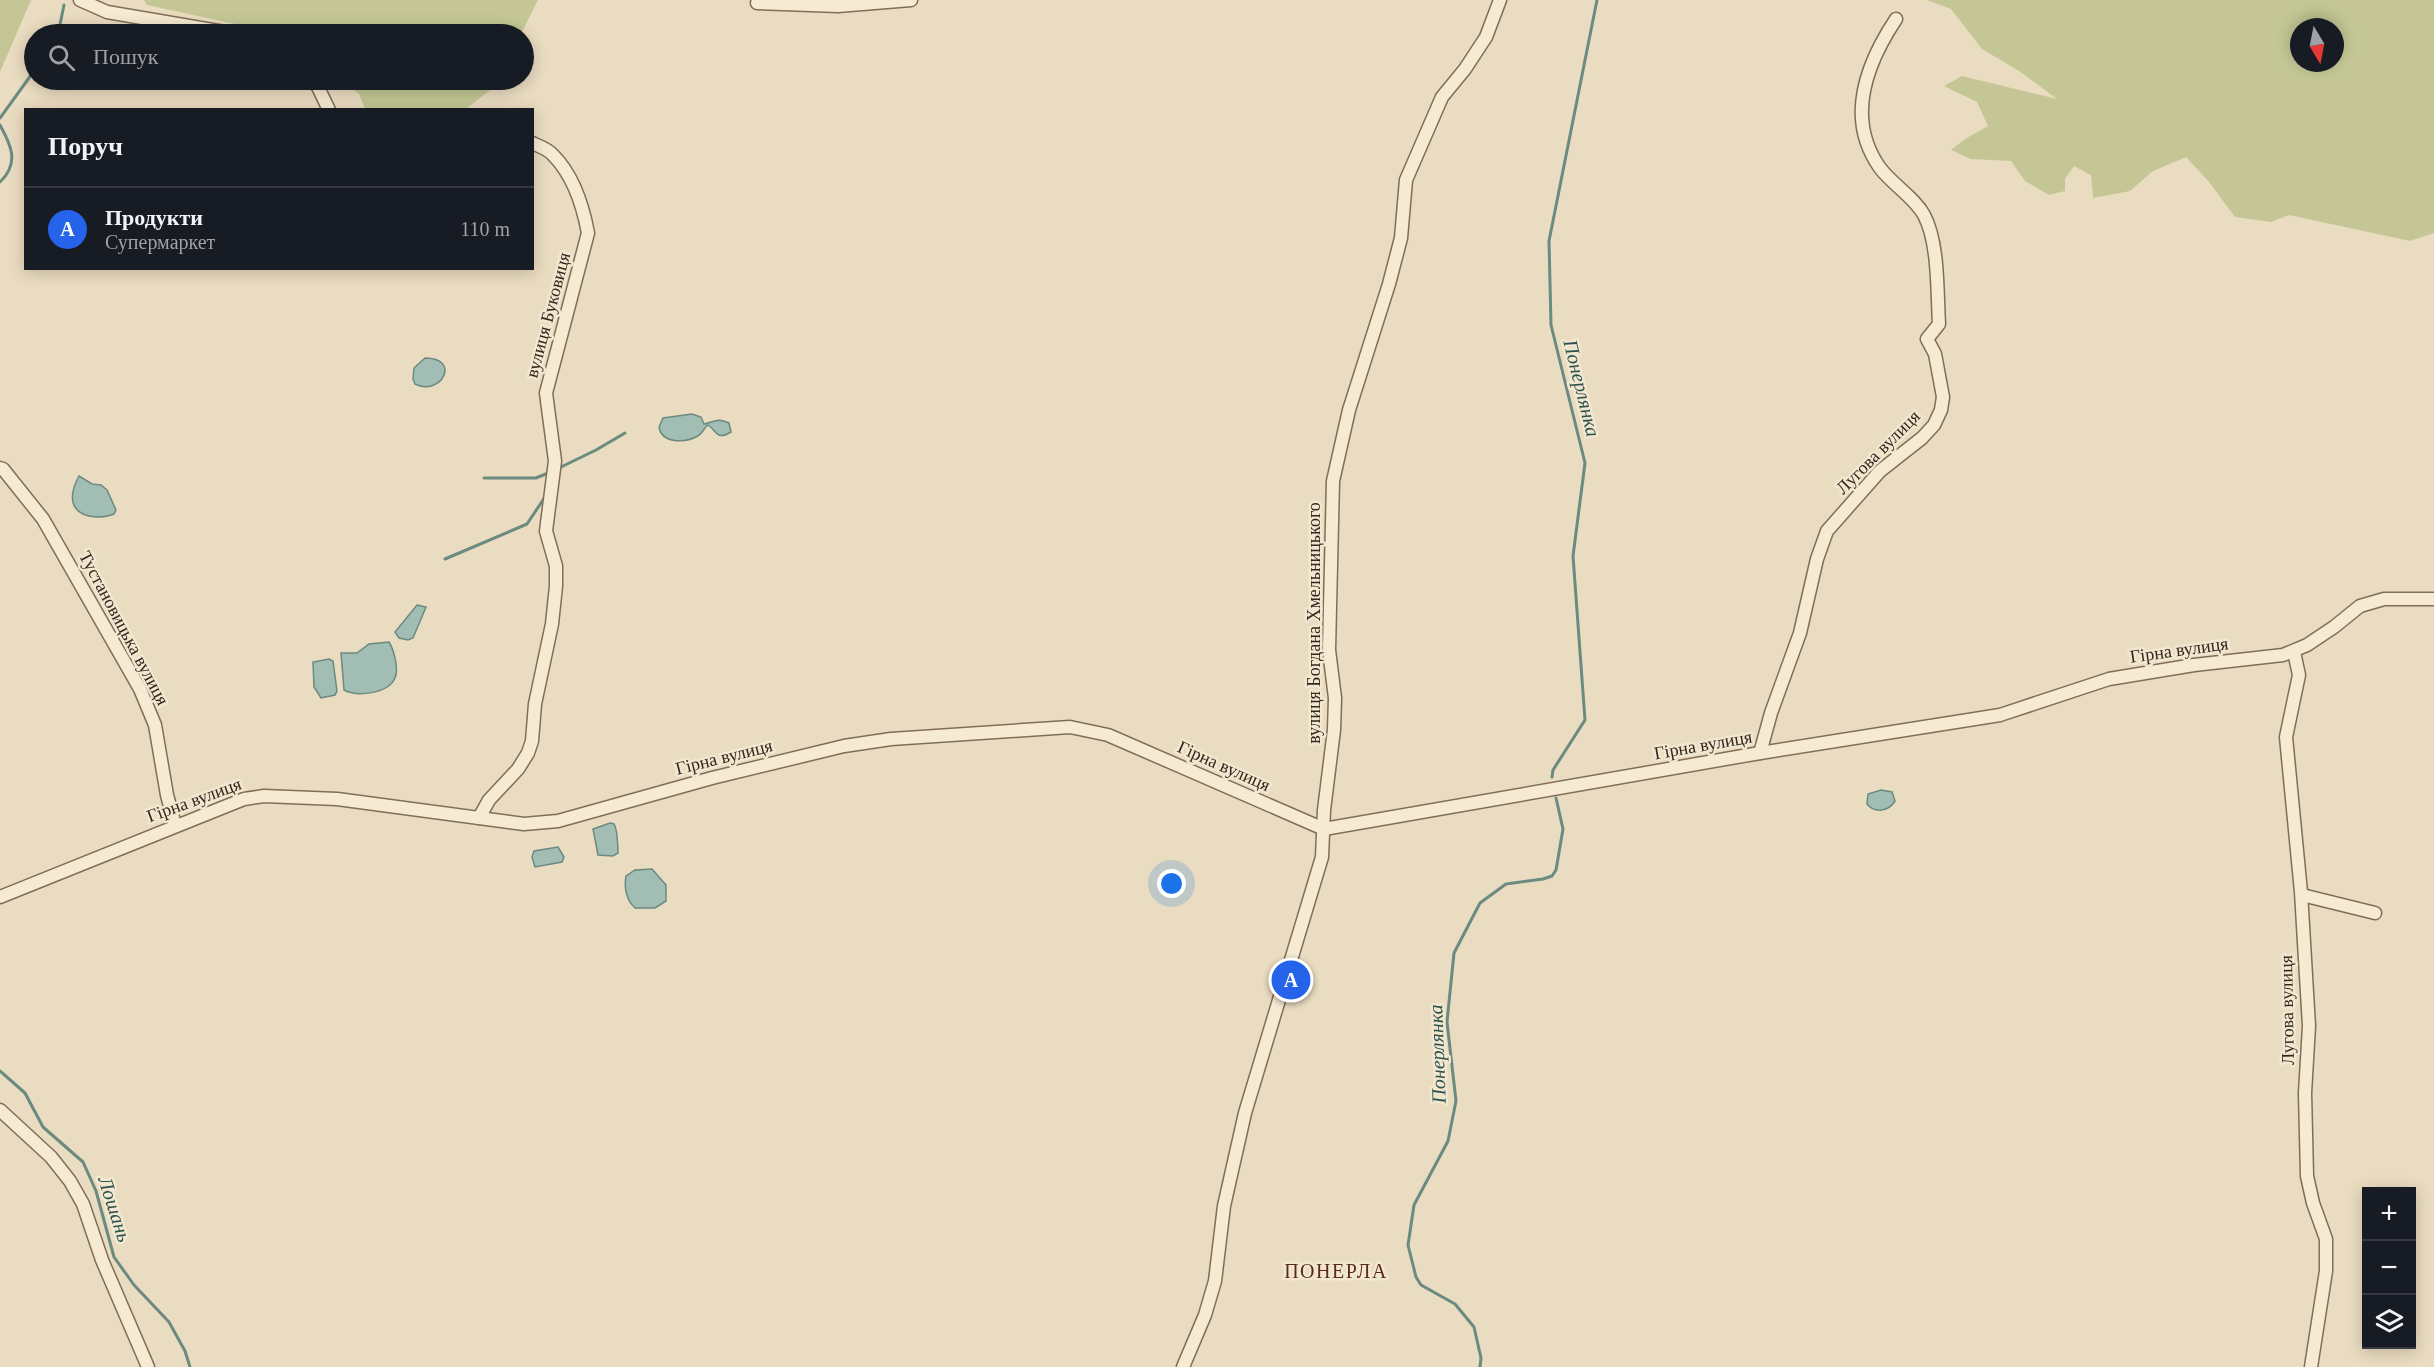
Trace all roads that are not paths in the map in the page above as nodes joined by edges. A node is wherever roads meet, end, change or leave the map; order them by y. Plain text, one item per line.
1 (80, 0) edge
2 (911, 0) edge
3 (1500, 0) edge
4 (757, 3) dead end
5 (1896, 19) dead end
6 (177, 24) edge
7 (319, 90) edge
8 (328, 108) edge
9 (534, 144) edge
10 (0, 468) edge
11 (2434, 598) edge
12 (2294, 652) junction
13 (1760, 753) junction
14 (479, 818) junction
15 (175, 825) junction
16 (1324, 829) junction
17 (2302, 895) junction
18 (0, 897) edge
19 (2375, 914) dead end
20 (0, 1110) edge
21 (148, 1367) edge
22 (1183, 1367) edge
23 (2311, 1367) edge

1 - 6 street
2 - 4 street
3 - 16 street, вулиця Богдана Хмельницького
5 - 13 street, Лугова вулиця
7 - 8 street
9 - 14 street, вулиця Буковиця
10 - 15 street, Тустановицька вулиця
11 - 12 street, Гірна вулиця
12 - 13 street, Гірна вулиця
12 - 17 street, Лугова вулиця
13 - 16 street, Гірна вулиця
14 - 15 street, Гірна вулиця
14 - 16 street, Гірна вулиця
15 - 18 street, Гірна вулиця
16 - 22 street, вулиця Богдана Хмельницького
17 - 19 street
17 - 23 street, Лугова вулиця
20 - 21 street

